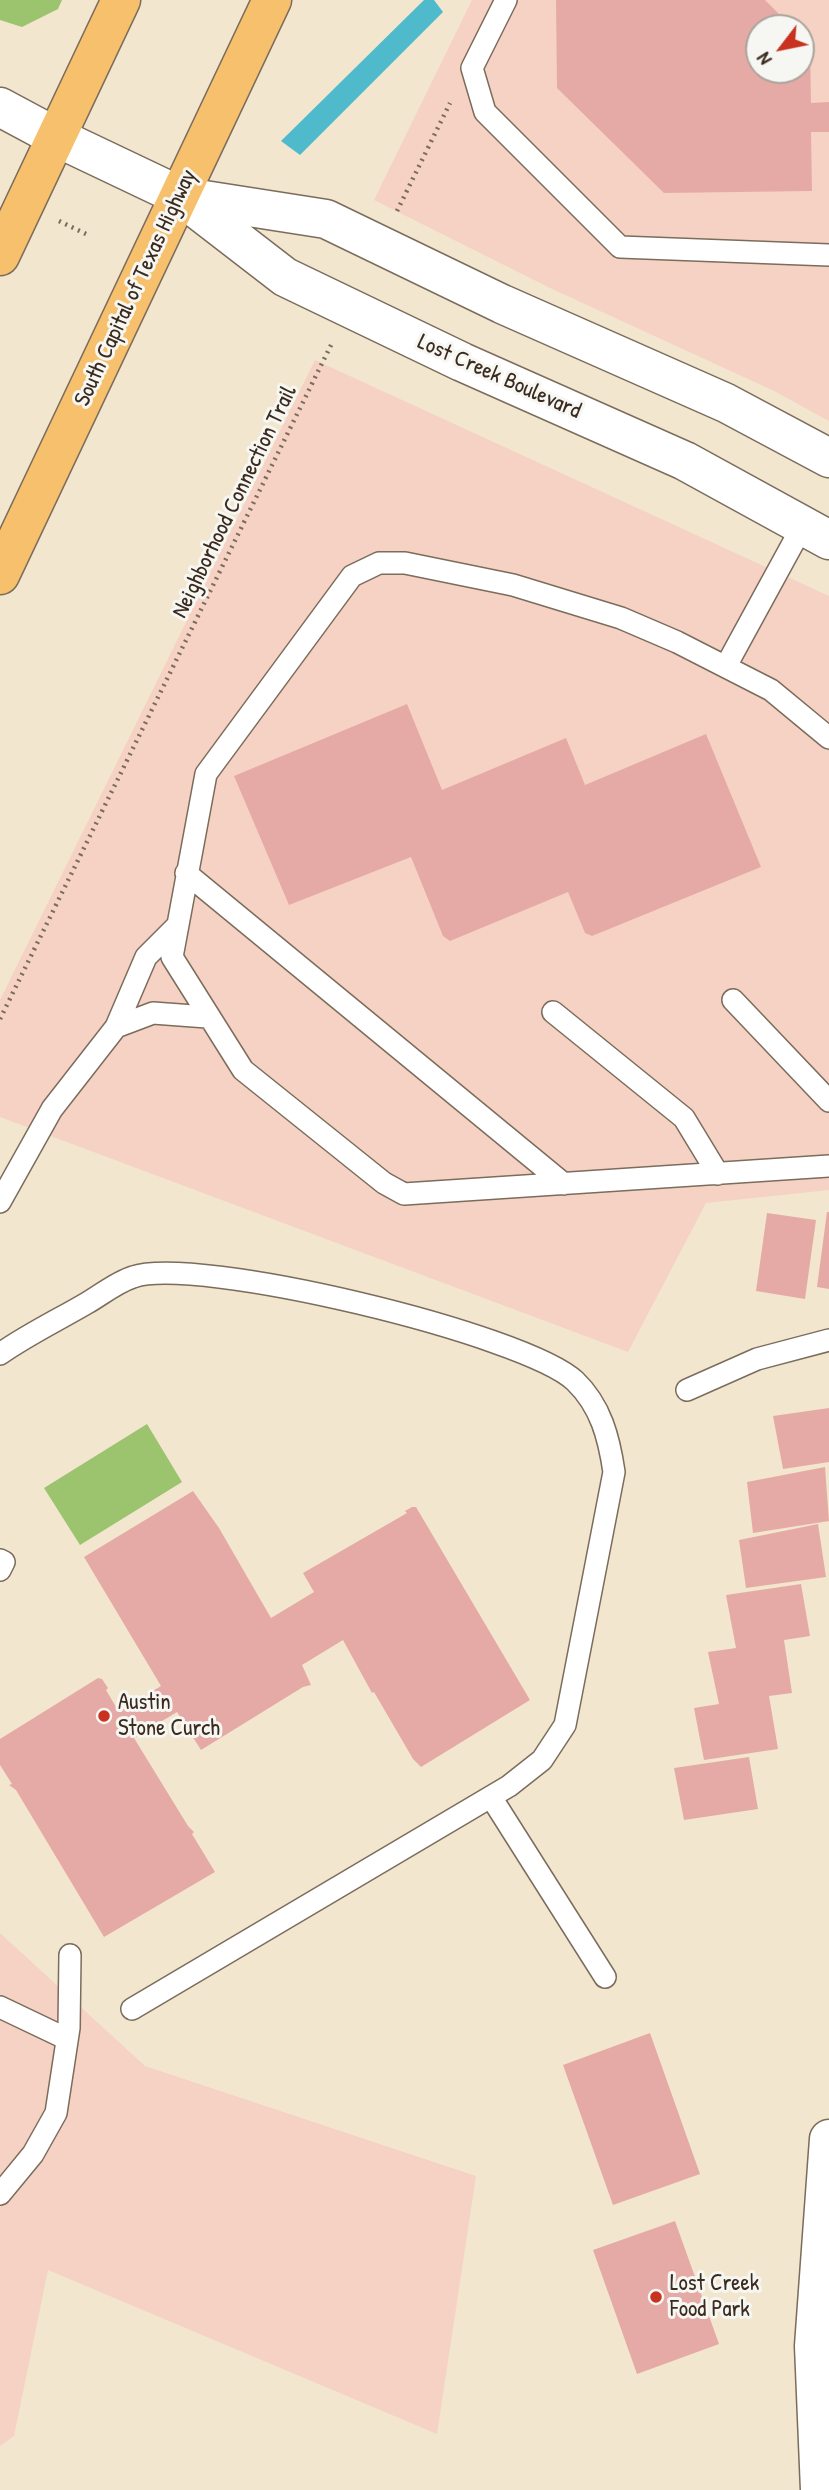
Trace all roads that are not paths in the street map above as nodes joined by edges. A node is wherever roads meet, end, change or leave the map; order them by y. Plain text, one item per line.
1 (121, 0) edge
2 (272, 0) edge
3 (506, 0) edge
4 (0, 107) edge
5 (56, 137) junction
6 (180, 196) junction
7 (829, 255) edge
8 (0, 256) edge
9 (829, 458) edge
10 (816, 533) edge
11 (0, 575) edge
12 (726, 666) junction
13 (829, 737) edge
14 (186, 873) junction
15 (176, 927) junction
16 (733, 1000) dead end
17 (553, 1012) dead end
18 (207, 1017) junction
19 (117, 1027) junction
20 (829, 1101) edge
21 (829, 1166) edge
22 (718, 1174) junction
23 (564, 1184) junction
24 (0, 1202) edge
25 (829, 1340) edge
26 (0, 1354) edge
27 (687, 1390) dead end
28 (0, 1560) edge
29 (0, 1570) edge
30 (491, 1797) junction
31 (70, 1955) dead end
32 (605, 1977) dead end
33 (0, 2007) edge
34 (132, 2009) dead end
35 (67, 2039) junction
36 (829, 2139) edge
37 (0, 2194) edge
38 (820, 2490) edge

1 - 5 highway
2 - 6 highway, South Capital of Texas Highway
3 - 7 lane
4 - 5 street, Lost Creek Boulevard
5 - 6 street, Lost Creek Boulevard
5 - 8 highway
6 - 9 street, Lost Creek Boulevard
6 - 10 street, Lost Creek Boulevard
6 - 11 highway, South Capital of Texas Highway
10 - 12 lane
12 - 13 lane
12 - 14 lane
14 - 15 lane
14 - 23 lane
15 - 18 lane
15 - 19 lane
16 - 20 lane
17 - 22 lane
18 - 19 lane
18 - 23 lane
19 - 24 lane
21 - 22 lane
22 - 23 lane
25 - 27 lane
26 - 30 lane
28 - 29 lane
30 - 32 lane
30 - 34 lane
31 - 35 lane
33 - 35 lane
35 - 37 lane
36 - 38 street

